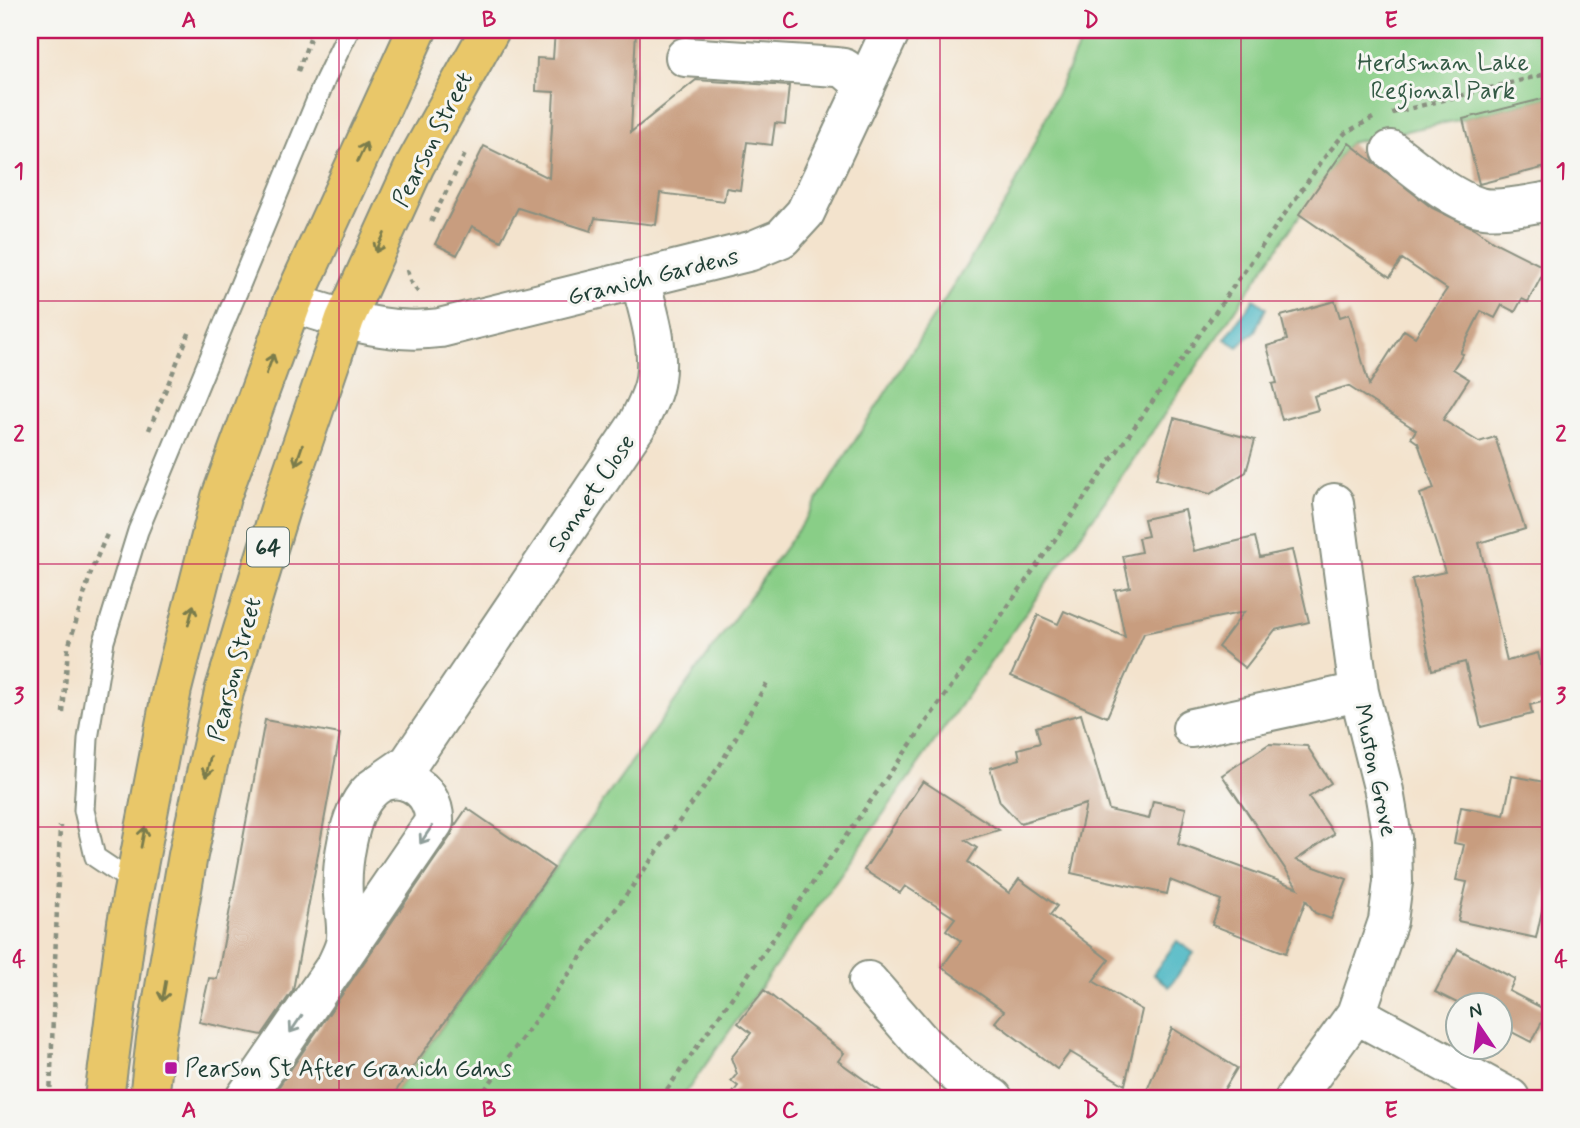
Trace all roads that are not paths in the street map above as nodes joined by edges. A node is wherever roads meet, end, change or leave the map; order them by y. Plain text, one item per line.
1 (349, 30) edge
2 (417, 30) edge
3 (490, 30) edge
4 (891, 30) edge
5 (685, 57) dead end
6 (865, 86) junction
7 (1391, 150) dead end
8 (1550, 201) edge
9 (640, 280) junction
10 (292, 303) junction
11 (345, 319) junction
12 (1334, 503) dead end
13 (1359, 692) junction
14 (1192, 728) dead end
15 (405, 780) junction
16 (344, 867) junction
17 (399, 874) junction
18 (134, 883) junction
19 (335, 968) junction
20 (868, 981) dead end
21 (1356, 1014) junction
22 (104, 1098) edge
23 (149, 1098) edge
24 (245, 1098) edge
25 (993, 1098) edge
26 (1295, 1098) edge
27 (1510, 1098) edge

1 - 18 lane
10 -> 2 main road, 64
3 -> 11 main road, Pearson Street / 64
4 - 6 street, Granich Gardens
5 - 6 street
6 - 9 street, Granich Gardens
7 - 8 street
9 - 11 street, Granich Gardens
9 - 15 street, Sonnet Close
10 - 11 street, Granich Gardens
18 -> 10 main road, 64
11 -> 23 main road, Pearson Street / 64
12 - 13 street, Muston Grove
13 - 14 street
13 - 21 street, Muston Grove
15 - 16 street
15 -> 17 street
16 - 17 street
16 - 19 street
17 - 19 street
18 - 22 main road, 64
19 -> 24 street
20 - 25 street
21 - 26 street, Muston Grove
21 - 27 street

